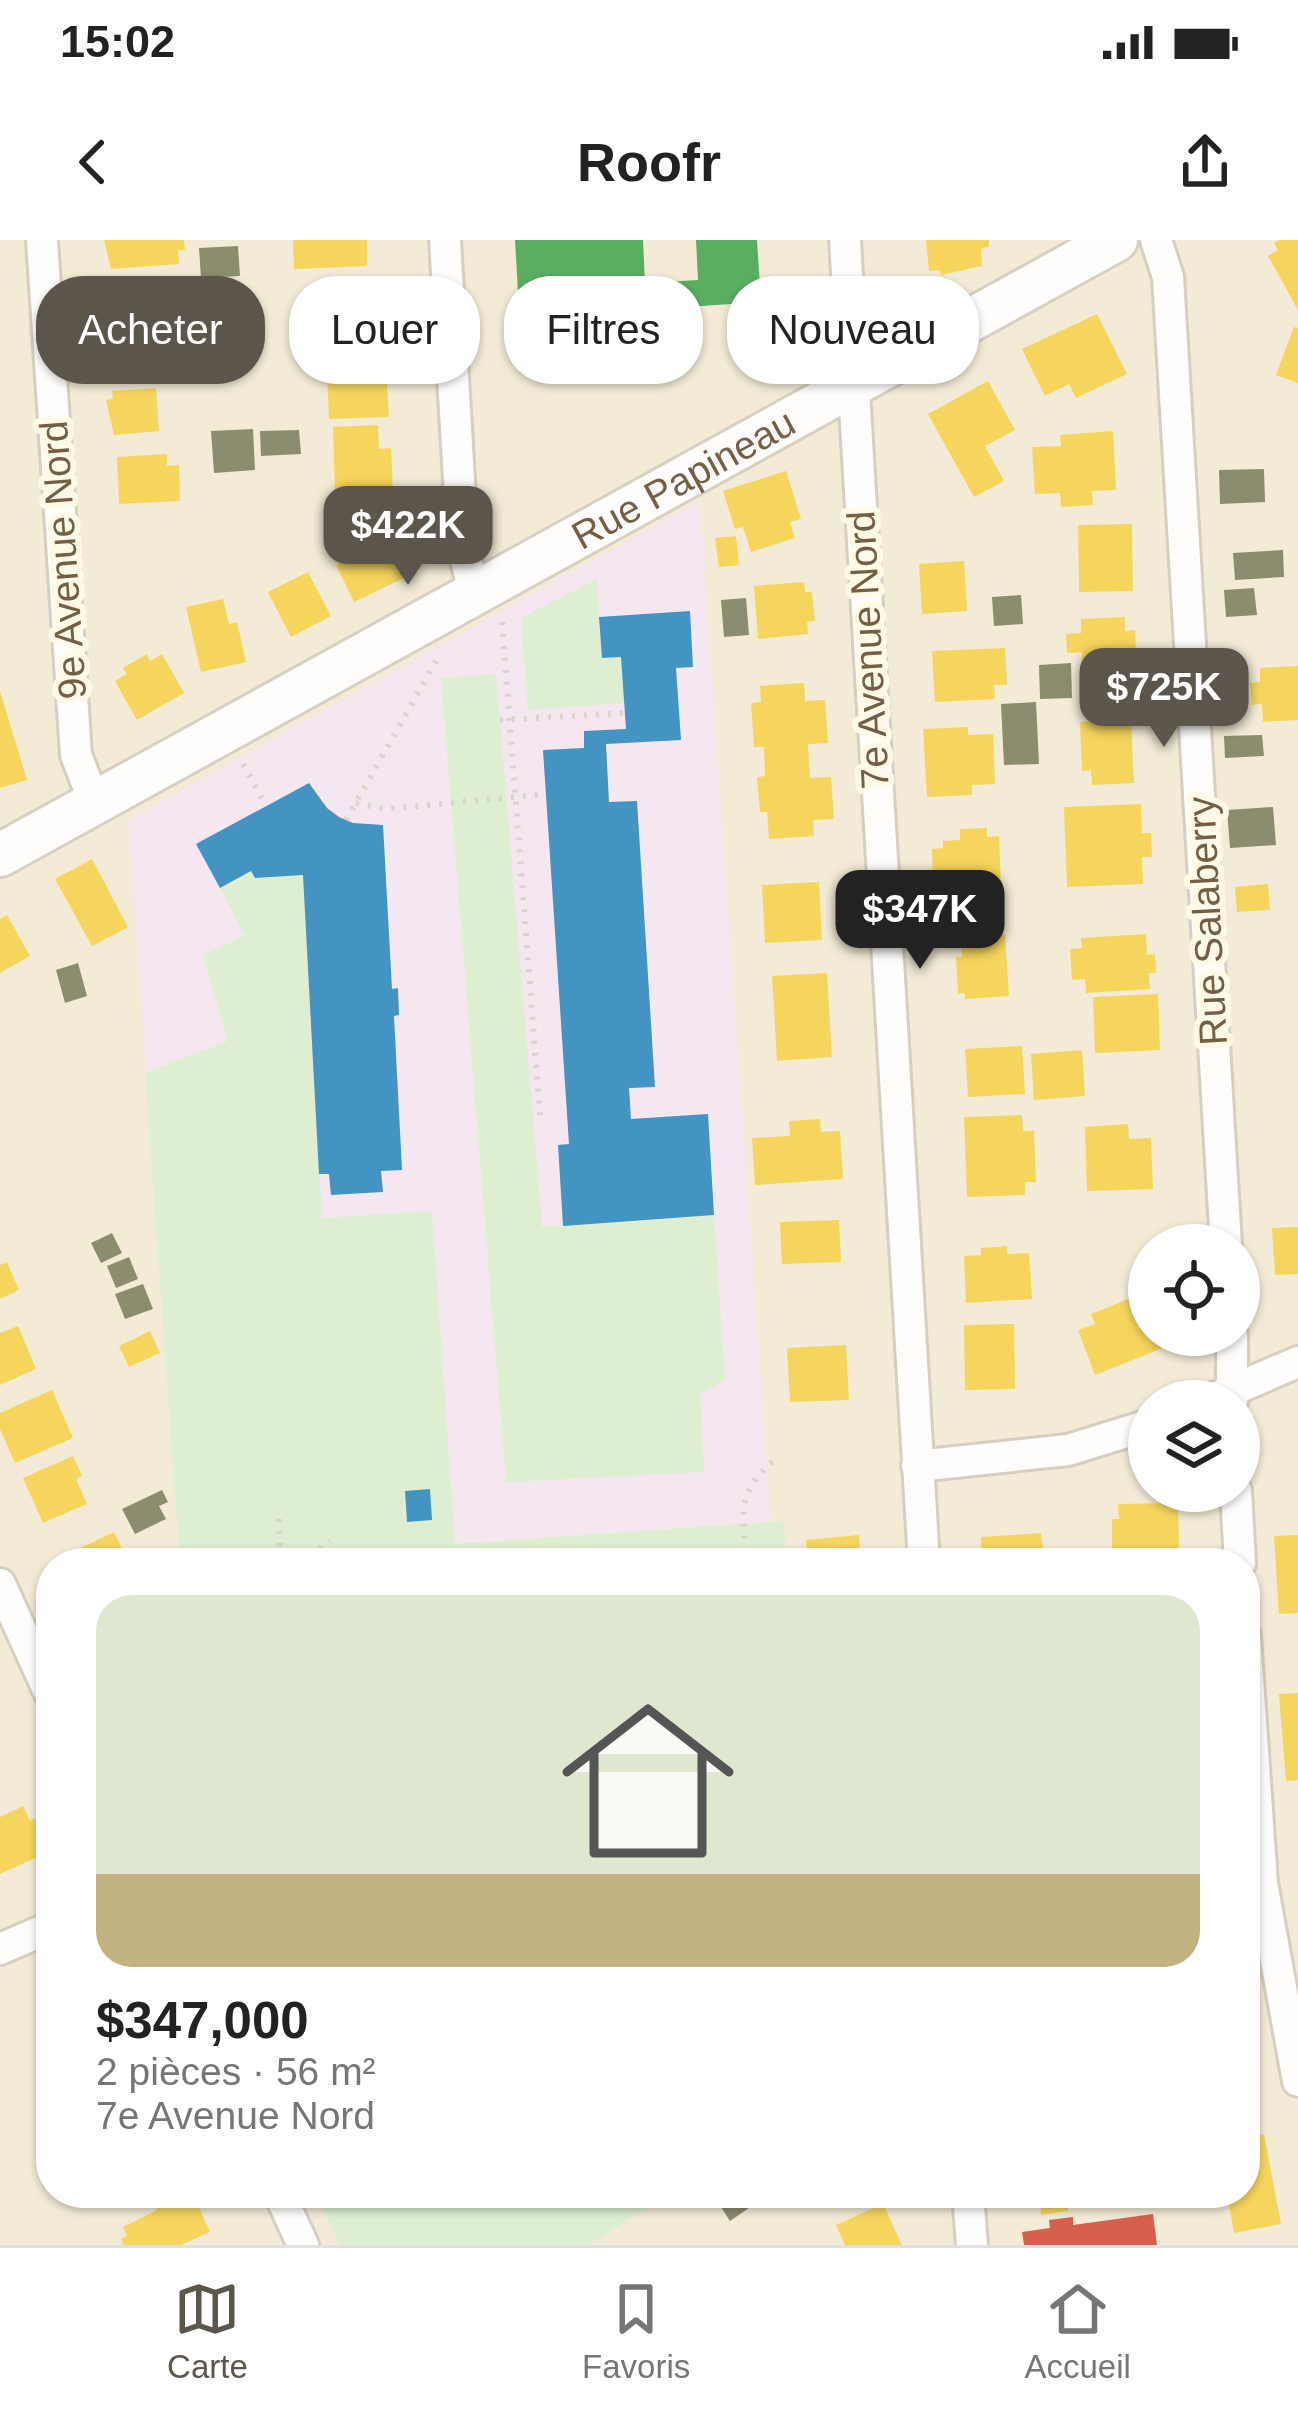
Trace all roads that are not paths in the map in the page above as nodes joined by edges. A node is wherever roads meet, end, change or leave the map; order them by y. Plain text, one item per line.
1 (42, 240) edge
2 (445, 240) edge
3 (845, 240) edge
4 (1116, 240) edge
5 (1156, 240) edge
6 (852, 386) junction
7 (488, 608) junction
8 (95, 804) junction
9 (0, 855) edge
10 (1225, 1224) edge
11 (1298, 1362) edge
12 (1260, 1380) edge
13 (1128, 1433) edge
14 (917, 1466) junction
15 (1237, 1512) edge
16 (924, 1548) edge
17 (1239, 1548) edge
18 (0, 1584) edge
19 (36, 1663) edge
20 (1260, 1853) edge
21 (36, 1933) edge
22 (0, 1949) edge
23 (1298, 2081) edge
24 (286, 2208) edge
25 (969, 2208) edge
26 (303, 2245) edge
27 (972, 2245) edge

1 - 8 street, 9e Avenue Nord
2 - 7 street
3 - 6 street, 7e Avenue Nord
4 - 6 street, Rue Papineau
5 - 10 street, Rue Salaberry
6 - 7 street, Rue Papineau
6 - 14 street, 7e Avenue Nord
7 - 8 street, Rue Papineau
8 - 9 street, Rue Papineau
11 - 12 street
13 - 14 street
14 - 16 street, 7e Avenue Nord
15 - 17 street
18 - 19 street
20 - 23 street
21 - 22 street
24 - 26 street
25 - 27 street

